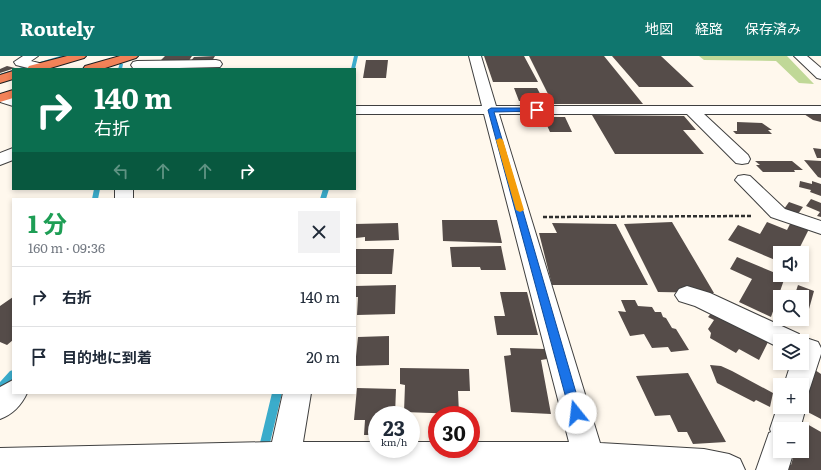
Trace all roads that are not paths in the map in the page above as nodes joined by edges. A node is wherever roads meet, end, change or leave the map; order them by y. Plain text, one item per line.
1 (32, 56) edge
2 (80, 56) edge
3 (475, 56) edge
4 (800, 56) edge
5 (136, 62) edge
6 (216, 64) dead end
7 (36, 68) edge
8 (96, 68) edge
9 (12, 75) edge
10 (821, 75) edge
11 (0, 79) edge
12 (356, 110) edge
13 (491, 110) junction
14 (692, 110) junction
15 (821, 110) edge
16 (12, 154) edge
17 (742, 158) dead end
18 (0, 160) edge
19 (744, 180) dead end
20 (821, 228) edge
21 (687, 295) dead end
22 (776, 334) edge
23 (12, 394) edge
24 (297, 394) edge
25 (0, 406) edge
26 (589, 458) junction
27 (776, 458) edge
28 (0, 464) edge
29 (283, 464) edge
30 (729, 470) edge
31 (772, 470) edge

1 - 7 street
2 - 7 highway
3 - 13 street
4 - 10 street
5 - 6 street
5 - 8 highway
9 - 11 highway
12 - 13 street
13 - 14 street
13 - 26 street
14 - 15 street
14 - 17 street
16 - 18 street
19 - 20 street
21 - 22 street
23 - 25 street
24 - 29 street
26 - 29 street
26 - 30 street
27 - 31 street
28 - 29 street

